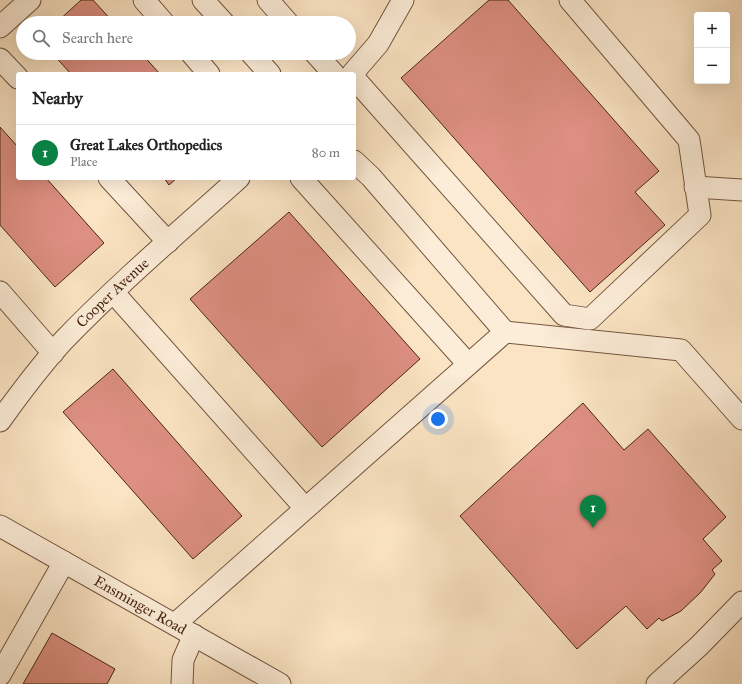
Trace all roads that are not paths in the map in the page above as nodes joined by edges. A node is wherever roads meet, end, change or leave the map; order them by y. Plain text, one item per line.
1 (30, 0) edge
2 (144, 0) edge
3 (203, 0) edge
4 (268, 0) edge
5 (403, 0) edge
6 (570, 0) edge
7 (158, 16) edge
8 (218, 16) edge
9 (282, 16) edge
10 (0, 27) edge
11 (0, 59) edge
12 (197, 60) edge
13 (257, 60) edge
14 (321, 60) edge
15 (207, 72) edge
16 (268, 72) edge
17 (332, 72) edge
18 (354, 72) edge
19 (16, 76) edge
20 (356, 80) edge
21 (356, 163) edge
22 (112, 180) edge
23 (237, 180) edge
24 (303, 180) edge
25 (695, 187) junction
26 (742, 190) edge
27 (168, 242) junction
28 (0, 292) edge
29 (113, 292) junction
30 (505, 332) junction
31 (53, 353) junction
32 (468, 364) junction
33 (742, 419) edge
34 (0, 421) edge
35 (305, 508) junction
36 (0, 526) edge
37 (64, 562) junction
38 (742, 602) edge
39 (175, 624) junction
40 (194, 635) junction
41 (0, 675) edge
42 (182, 684) edge
43 (280, 684) edge
44 (657, 684) edge

1 - 10 street
2 - 7 street
3 - 8 street
4 - 9 street
5 - 18 street
6 - 25 street
11 - 19 street
12 - 15 street
13 - 16 street
14 - 17 street
20 - 25 street
21 - 30 street
22 - 27 street
23 - 27 street, Cooper Avenue
24 - 32 street
25 - 26 street
27 - 29 street, Cooper Avenue
28 - 31 street
29 - 31 street, Cooper Avenue
29 - 35 street
30 - 32 street
30 - 33 street
31 - 34 street, Cooper Avenue
32 - 35 street
35 - 39 street
36 - 37 street, Ensminger Road
37 - 39 street, Ensminger Road
37 - 41 street
38 - 44 street
39 - 40 street, Ensminger Road
40 - 42 street
40 - 43 street, Ensminger Road

